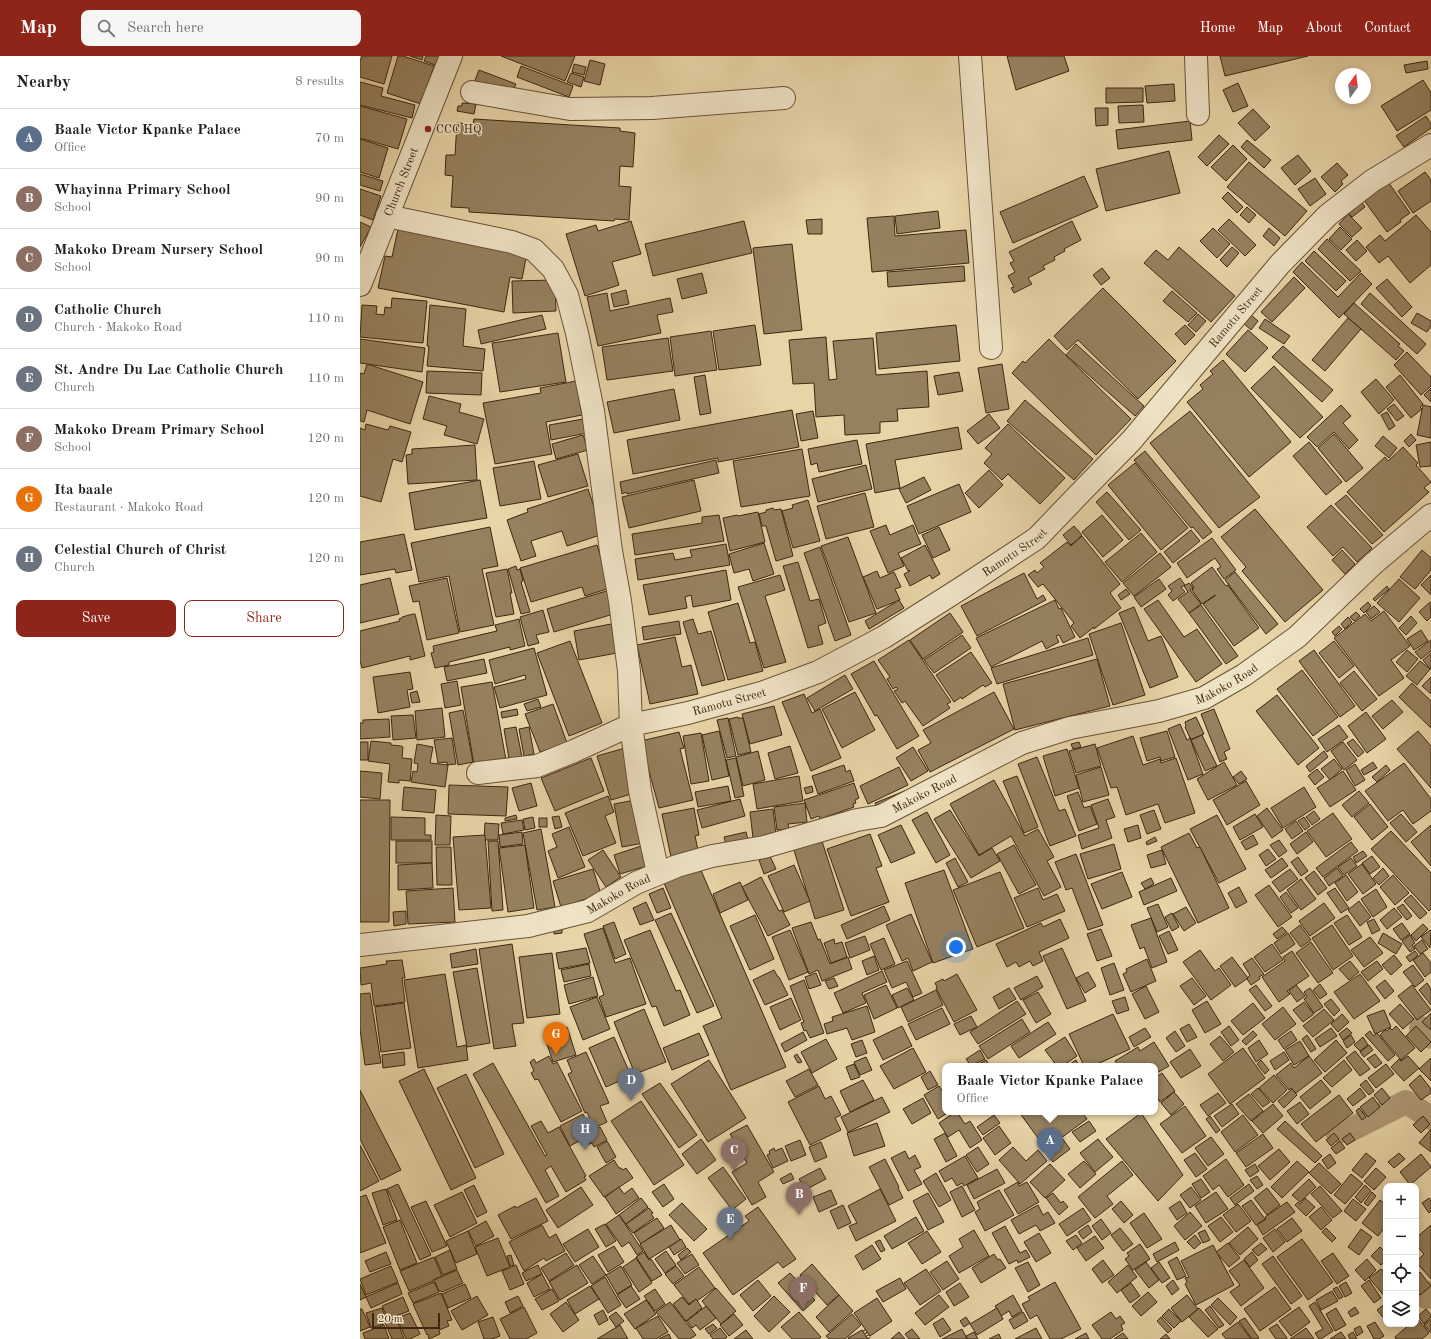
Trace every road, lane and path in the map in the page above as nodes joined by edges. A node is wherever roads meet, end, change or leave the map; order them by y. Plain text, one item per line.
1 (451, 56) edge
2 (970, 56) edge
3 (1196, 56) edge
4 (472, 92) dead end
5 (784, 98) dead end
6 (1198, 114) dead end
7 (1431, 145) edge
8 (387, 216) junction
9 (360, 285) edge
10 (991, 348) dead end
11 (1431, 515) edge
12 (631, 725) junction
13 (478, 773) dead end
14 (658, 873) junction
15 (360, 945) edge
16 (864, 1330) dead end
17 (870, 1339) edge

1 - 8 street, Church Street
2 - 10 street
3 - 6 street
4 - 5 street
7 - 12 street, Ramotu Street
8 - 9 street, Church Street
8 - 12 street
11 - 14 street, Makoko Road
12 - 13 street, Ramotu Street
12 - 14 street
14 - 15 street, Makoko Road
16 - 17 path

